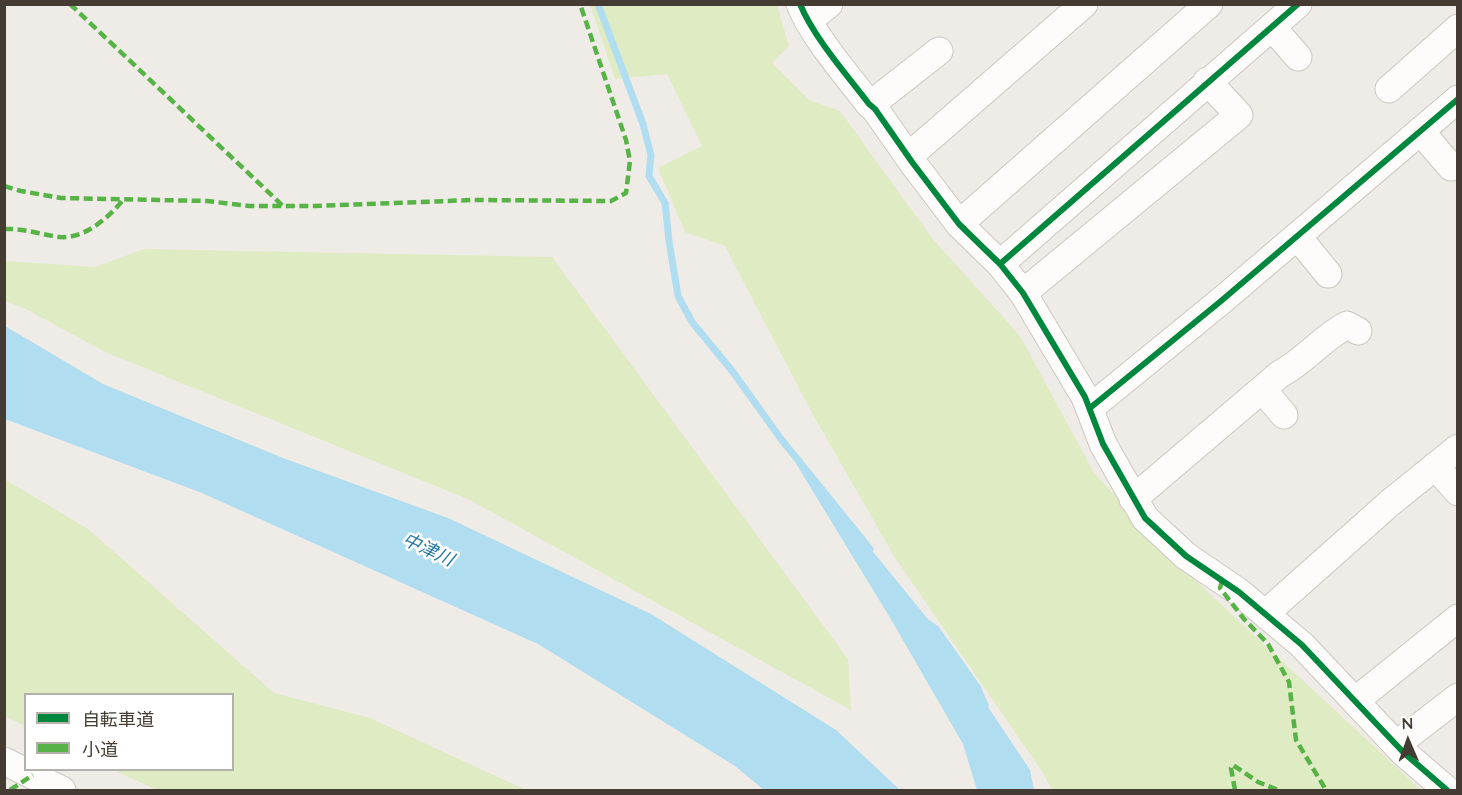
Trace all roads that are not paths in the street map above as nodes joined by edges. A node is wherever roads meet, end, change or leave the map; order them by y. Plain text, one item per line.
1 (829, 4) edge
2 (1084, 4) edge
3 (1209, 4) edge
4 (1298, 4) edge
5 (804, 13) edge
6 (1272, 27) junction
7 (1458, 28) edge
8 (939, 51) dead end
9 (1298, 57) dead end
10 (1397, 74) dead end
11 (1208, 81) junction
12 (1458, 99) edge
13 (870, 105) junction
14 (1420, 131) junction
15 (909, 156) junction
16 (1451, 167) dead end
17 (959, 224) junction
18 (1297, 236) junction
19 (1000, 264) junction
20 (1328, 274) dead end
21 (1023, 293) junction
22 (1358, 331) dead end
23 (1263, 390) junction
24 (1090, 408) junction
25 (1284, 415) dead end
26 (1458, 448) edge
27 (1435, 466) junction
28 (1458, 492) edge
29 (1133, 500) junction
30 (1266, 613) junction
31 (1458, 618) edge
32 (1458, 697) edge
33 (1355, 701) junction
34 (1397, 744) junction
35 (4, 761) edge
36 (62, 790) edge
37 (1447, 790) edge

1 - 5 street
2 - 15 street
3 - 17 street
4 - 6 street
5 - 13 street
6 - 9 street
6 - 11 street
7 - 10 street
8 - 13 street
11 - 19 street
11 - 21 street
12 - 14 street
13 - 15 street
14 - 16 street
14 - 18 street
15 - 17 street
17 - 19 street
18 - 20 street
18 - 24 street
19 - 21 street
21 - 24 street
22 - 23 street
23 - 25 street
23 - 29 street
24 - 29 street
26 - 27 street
27 - 28 street
27 - 30 street
29 - 30 street
30 - 33 street
31 - 33 street
32 - 34 street
33 - 34 street
34 - 37 street
35 - 36 street

